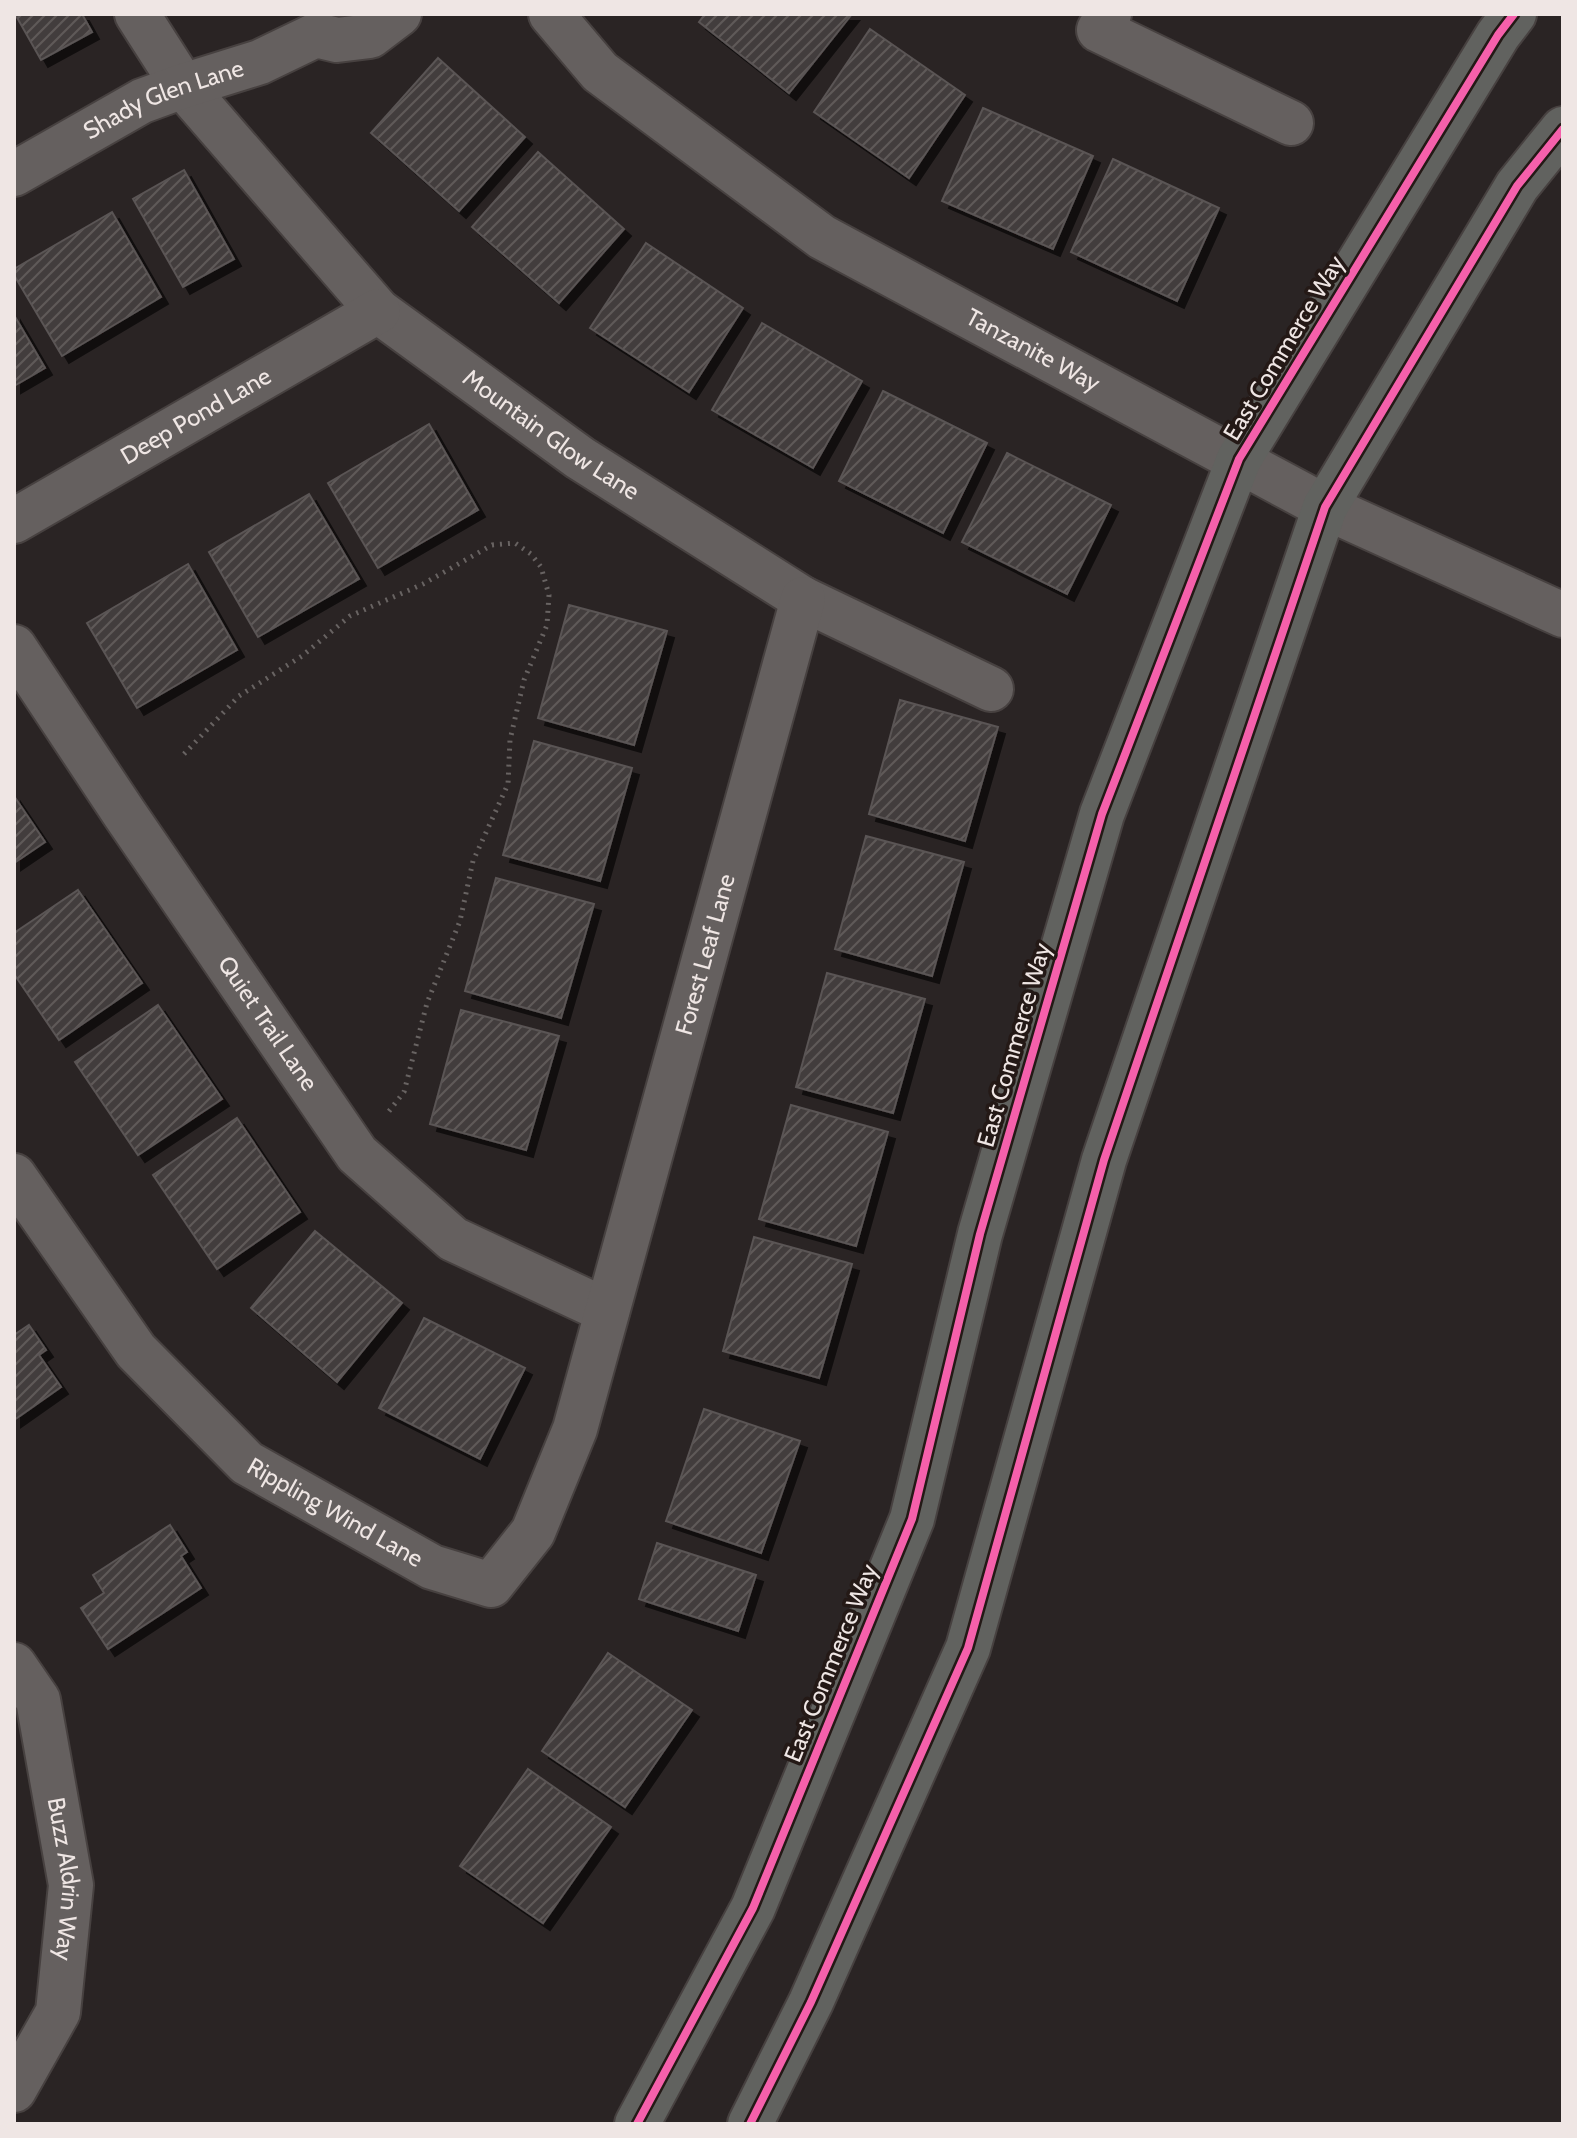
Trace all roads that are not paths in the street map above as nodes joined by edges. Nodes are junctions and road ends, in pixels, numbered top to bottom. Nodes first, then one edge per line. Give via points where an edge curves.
1 (137, 14) edge
2 (399, 14) edge
3 (551, 14) edge
4 (1514, 14) edge
5 (1094, 19) edge
6 (321, 25) edge
7 (183, 86) junction
8 (1291, 123) dead end
9 (1563, 129) edge
10 (14, 174) edge
11 (378, 311) junction
12 (1239, 459) junction
13 (1325, 507) junction
14 (14, 521) edge
15 (803, 599) junction
16 (1563, 615) edge
17 (14, 647) edge
18 (991, 689) dead end
19 (14, 1176) edge
20 (607, 1311) junction
21 (14, 1665) edge
22 (14, 2090) edge
23 (637, 2124) edge
24 (750, 2124) edge

1 - 7 street, Mountain Glow Lane
2 - 6 street, Shady Glen Lane via 370,36 337,40
3 - 12 street, Tanzanite Way via 600,72 822,237
4 - 12 main road, East Commerce Way
5 - 8 street
6 - 7 street, Shady Glen Lane via 260,62
7 - 10 street, Shady Glen Lane via 142,101
7 - 11 street, Mountain Glow Lane
9 - 13 main road via 1517,186
11 - 14 street, Deep Pond Lane
11 - 15 street, Mountain Glow Lane via 580,458
12 - 13 street, Tanzanite Way
12 - 23 main road, East Commerce Way via 1102,814 980,1234 912,1519 753,1908
13 - 16 street, Tanzanite Way
13 - 24 main road via 1104,1160 968,1648 811,2002
15 - 18 street, Mountain Glow Lane
15 - 20 street, Forest Leaf Lane
17 - 20 street, Quiet Trail Lane via 357,1154 453,1239
19 - 20 street, Rippling Wind Lane via 136,1351 247,1463 432,1567 491,1585 533,1532 575,1429
21 - 22 street, Buzz Aldrin Way via 38,1700 71,1885 58,2012

